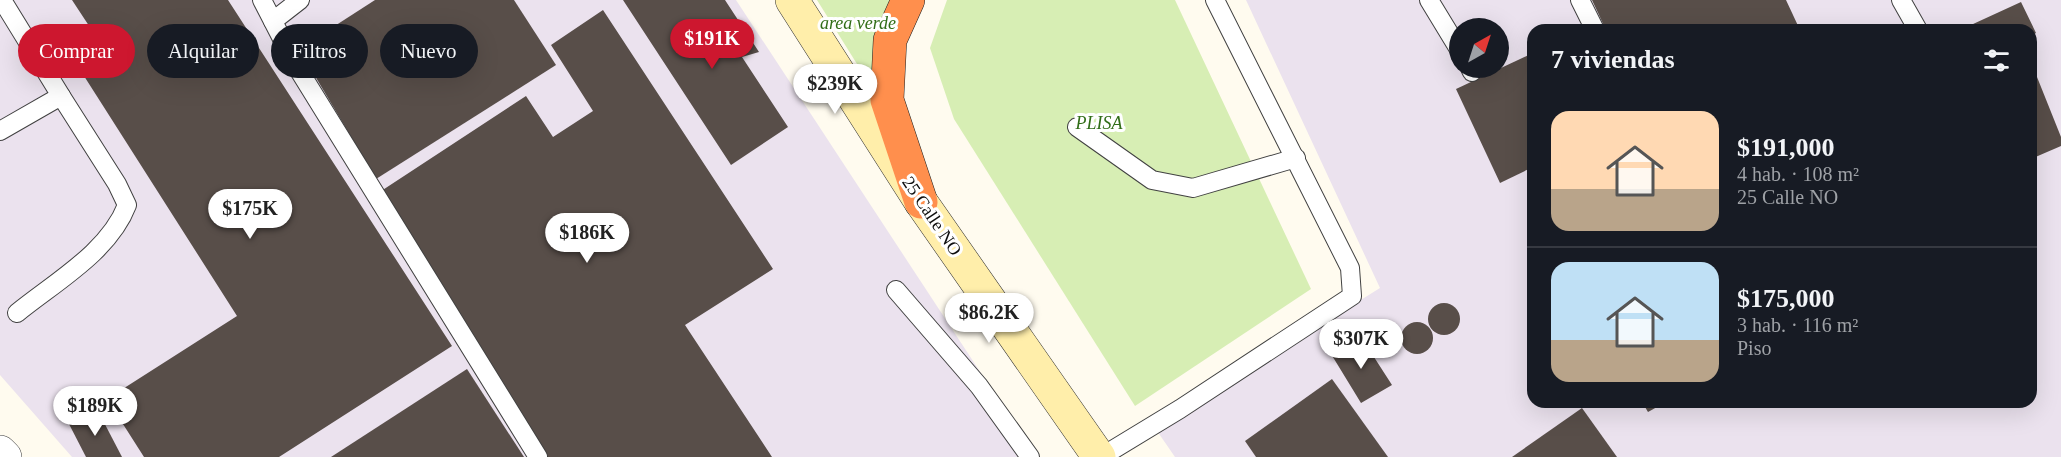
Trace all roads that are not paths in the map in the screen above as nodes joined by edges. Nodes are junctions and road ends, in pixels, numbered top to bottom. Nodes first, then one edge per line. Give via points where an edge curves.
1 (3, 0) edge
2 (262, 0) edge
3 (300, 0) edge
4 (792, 0) edge
5 (908, 0) edge
6 (1215, 0) edge
7 (1428, 0) edge
8 (1580, 0) edge
9 (1901, 0) edge
10 (273, 21) junction
11 (1592, 24) edge
12 (1915, 24) edge
13 (1449, 33) edge
14 (61, 96) junction
15 (2, 126) edge
16 (1077, 127) dead end
17 (1296, 158) junction
18 (921, 202) junction
19 (896, 290) dead end
20 (17, 312) dead end
21 (538, 457) edge
22 (1030, 457) edge
23 (1100, 457) edge

1 - 14 lane
2 - 10 lane
3 - 10 lane
4 - 18 main road, 25 Calle NO
5 - 18 highway via 890,40 887,100
6 - 17 lane
7 - 13 lane
8 - 11 lane
9 - 12 lane
10 - 21 lane via 295,64
14 - 15 lane
14 - 20 lane via 127,205 120,225 93,252
16 - 17 lane via 1152,180 1193,188
17 - 23 lane via 1350,268 1352,296
18 - 23 main road, 25 Calle NO
19 - 22 lane via 979,386

